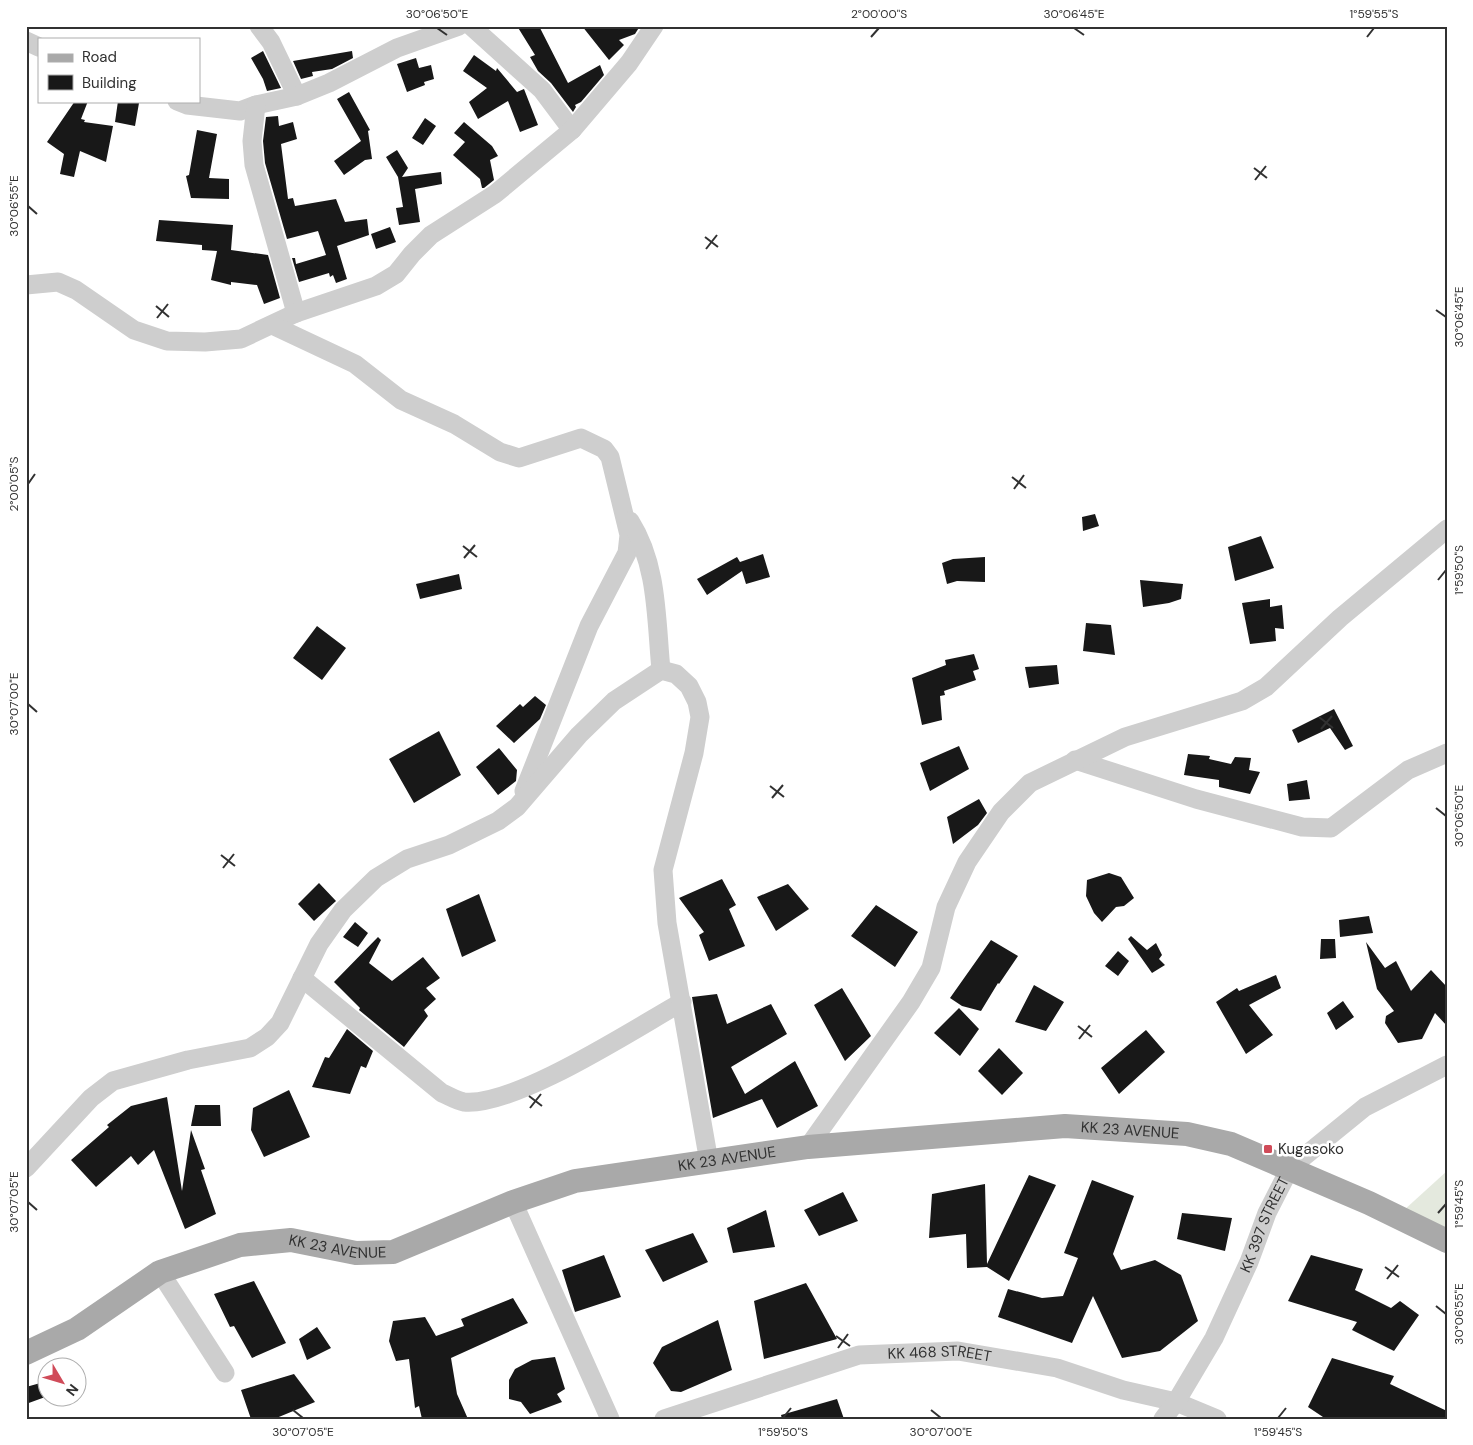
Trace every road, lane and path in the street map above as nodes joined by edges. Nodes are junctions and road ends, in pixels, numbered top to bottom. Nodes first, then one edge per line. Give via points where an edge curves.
1 (259, 26) edge
2 (460, 26) edge
3 (471, 26) edge
4 (654, 26) edge
5 (26, 41) edge
6 (38, 47) edge
7 (297, 96) junction
8 (180, 102) edge
9 (256, 105) junction
10 (572, 130) junction
11 (26, 285) edge
12 (296, 313) junction
13 (272, 325) junction
14 (623, 511) junction
15 (1447, 529) edge
16 (661, 670) junction
17 (1447, 753) edge
18 (1075, 760) junction
19 (518, 808) junction
20 (302, 978) junction
21 (682, 1002) junction
22 (1447, 1065) edge
23 (808, 1148) junction
24 (709, 1162) junction
25 (26, 1168) edge
26 (1290, 1168) junction
27 (513, 1202) junction
28 (1447, 1241) edge
29 (160, 1272) junction
30 (26, 1353) edge
31 (225, 1373) dead end
32 (1176, 1402) junction
33 (610, 1419) edge
34 (664, 1419) edge
35 (1162, 1419) edge
36 (1217, 1419) edge

1 - 7 street via 271,42
2 - 7 street via 397,48
3 - 10 street via 542,90
4 - 10 street via 629,63
5 - 6 street
7 - 9 street
8 - 9 street via 240,111
9 - 12 street via 252,141 254,165
10 - 12 street via 495,194 431,235 396,274 376,286
11 - 13 street via 58,282 76,290 134,330 166,341 241,339
12 - 13 street
13 - 14 street via 355,364 401,400 454,424 500,452 519,458 581,438 604,449 610,457
14 - 16 street via 645,550 652,575
14 - 19 street via 629,535 627,553 589,626
15 - 18 street via 1340,618 1266,687 1242,701 1125,738
16 - 19 street via 607,708 579,735
16 - 21 street via 676,674 689,686 700,717 694,753 663,870 667,923
17 - 18 street via 1408,770 1331,828 1302,827 1196,799
18 - 23 street via 1030,783 1001,812 967,862 946,907 930,968 911,1002
19 - 20 street via 449,845 407,859 376,878 343,910 319,944
20 - 21 street via 442,1094 462,1102 488,1100 527,1087
20 - 25 street via 280,1023 267,1037 250,1048 179,1062 113,1080 91,1098
21 - 24 street
22 - 26 street, KK 397 STREET via 1365,1107
23 - 24 main road, KK 23 AVENUE
23 - 26 main road, KK 23 AVENUE via 1065,1126 1187,1134 1231,1144
24 - 27 main road, KK 23 AVENUE via 575,1181
26 - 28 main road, KK 23 AVENUE
26 - 32 street, KK 397 STREET via 1214,1338
27 - 29 main road, KK 23 AVENUE via 393,1252 356,1253 291,1240 240,1245
27 - 33 street
29 - 30 main road, KK 23 AVENUE via 77,1329
29 - 31 street
32 - 34 street, KK 468 STREET via 1123,1390 1057,1368 958,1351 860,1355
32 - 35 street, KK 397 STREET
32 - 36 street, KK 468 STREET

